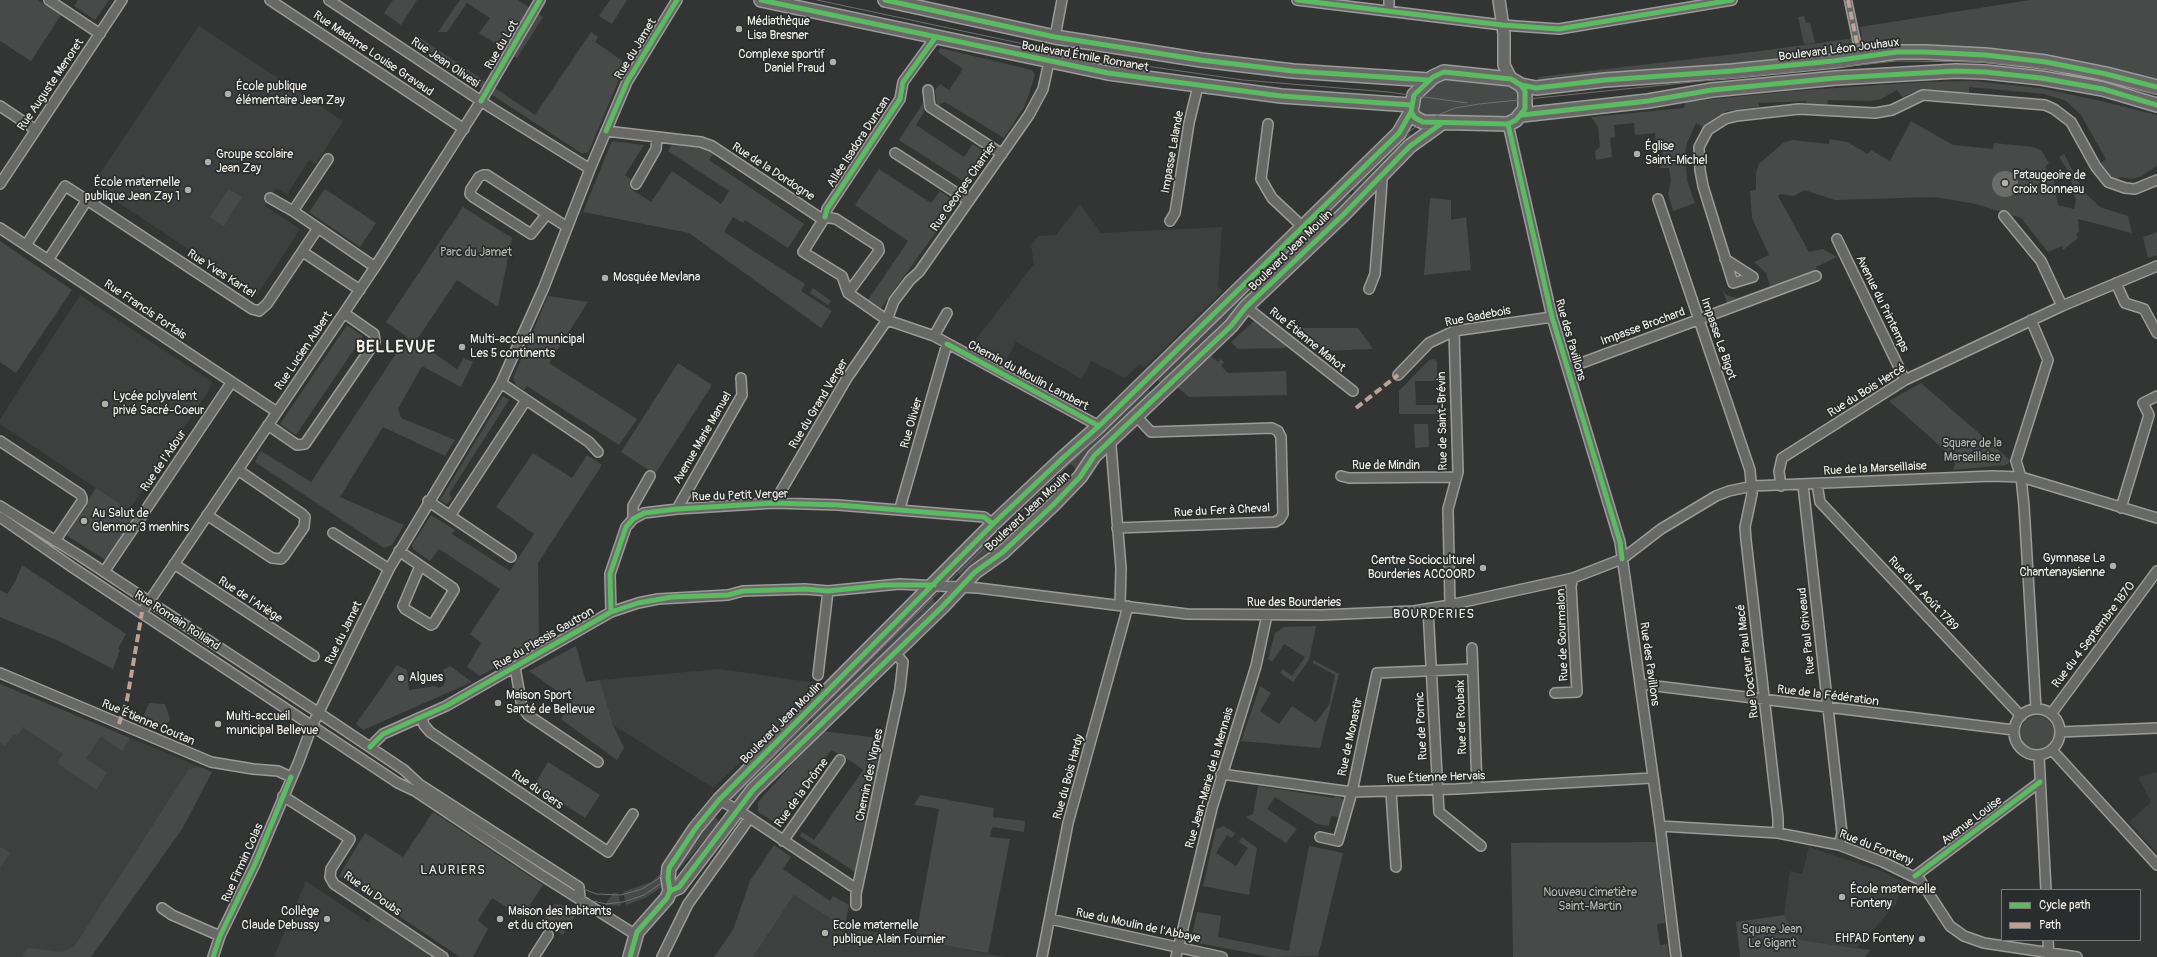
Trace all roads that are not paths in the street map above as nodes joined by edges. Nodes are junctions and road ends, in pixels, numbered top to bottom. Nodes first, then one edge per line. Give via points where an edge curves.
1 (49, 0) edge
2 (122, 0) edge
3 (270, 0) edge
4 (329, 0) edge
5 (540, 0) edge
6 (677, 0) edge
7 (761, 0) edge
8 (885, 0) edge
9 (1062, 0) edge
10 (1297, 0) edge
11 (1389, 0) edge
12 (1499, 0) edge
13 (1732, 0) edge
14 (1848, 0) edge
15 (1389, 11) junction
16 (1502, 26) junction
17 (100, 34) junction
18 (1054, 37) junction
19 (935, 38) junction
20 (1857, 43) dead end
21 (1502, 52) junction
22 (1048, 62) junction
23 (1483, 77) junction
24 (1429, 80) junction
25 (1516, 82) junction
26 (1198, 86) junction
27 (2157, 87) edge
28 (928, 90) dead end
29 (481, 101) junction
30 (2157, 105) edge
31 (0, 106) edge
32 (1411, 109) junction
33 (1522, 115) junction
34 (1442, 123) junction
35 (1268, 124) dead end
36 (1508, 124) junction
37 (464, 129) junction
38 (36, 130) junction
39 (606, 131) junction
40 (657, 138) junction
41 (895, 153) dead end
42 (1002, 154) junction
43 (328, 159) dead end
44 (590, 169) junction
45 (1379, 176) junction
46 (2157, 180) edge
47 (0, 184) edge
48 (636, 184) dead end
49 (270, 198) dead end
50 (1658, 199) dead end
51 (87, 200) junction
52 (969, 201) junction
53 (293, 211) junction
54 (547, 214) junction
55 (2004, 216) dead end
56 (825, 217) junction
57 (1170, 221) dead end
58 (567, 227) junction
59 (1304, 227) junction
60 (0, 228) edge
61 (318, 228) junction
62 (1837, 239) dead end
63 (26, 245) junction
64 (303, 252) junction
65 (1726, 258) dead end
66 (48, 260) junction
67 (2157, 266) edge
68 (375, 267) junction
69 (1816, 276) dead end
70 (2116, 283) junction
71 (1370, 289) dead end
72 (360, 290) junction
73 (848, 293) junction
74 (2062, 306) junction
75 (1246, 307) junction
76 (344, 313) junction
77 (947, 313) dead end
78 (1552, 317) junction
79 (1698, 319) junction
80 (887, 320) junction
81 (2031, 320) junction
82 (1454, 331) junction
83 (2157, 333) edge
84 (934, 336) junction
85 (947, 344) junction
86 (1568, 368) junction
87 (1398, 374) dead end
88 (741, 378) dead end
89 (1905, 380) junction
90 (231, 383) junction
91 (500, 383) junction
92 (1353, 391) dead end
93 (2157, 396) edge
94 (526, 400) junction
95 (277, 412) junction
96 (2153, 413) edge
97 (1136, 416) junction
98 (268, 425) junction
99 (1100, 426) junction
100 (0, 441) edge
101 (1108, 442) junction
102 (598, 452) dead end
103 (238, 470) junction
104 (650, 476) dead end
105 (1341, 476) dead end
106 (2021, 477) junction
107 (1456, 478) junction
108 (1817, 484) junction
109 (1803, 485) junction
110 (1753, 486) junction
111 (1781, 486) junction
112 (428, 501) junction
113 (774, 503) junction
114 (0, 506) edge
115 (900, 508) junction
116 (2121, 508) junction
117 (677, 509) junction
118 (207, 515) junction
119 (450, 516) junction
120 (0, 517) edge
121 (2157, 518) edge
122 (633, 519) junction
123 (993, 524) junction
124 (1117, 528) junction
125 (32, 533) junction
126 (333, 534) dead end
127 (55, 541) junction
128 (399, 551) junction
129 (511, 557) dead end
130 (1622, 559) junction
131 (174, 564) junction
132 (420, 566) junction
133 (388, 569) junction
134 (2157, 571) edge
135 (104, 572) junction
136 (1573, 578) junction
137 (934, 585) junction
138 (961, 587) junction
139 (828, 591) junction
140 (149, 602) junction
141 (1450, 605) junction
142 (1124, 606) junction
143 (1428, 609) junction
144 (142, 612) junction
145 (612, 612) junction
146 (1267, 615) junction
147 (1472, 648) dead end
148 (895, 653) junction
149 (314, 656) dead end
150 (515, 667) junction
151 (1472, 669) junction
152 (1431, 670) junction
153 (0, 673) edge
154 (818, 675) dead end
155 (1640, 684) junction
156 (1555, 693) dead end
157 (1765, 700) junction
158 (1828, 707) junction
159 (2036, 709) junction
160 (319, 713) junction
161 (2051, 714) junction
162 (2020, 716) junction
163 (422, 717) junction
164 (312, 726) junction
165 (2157, 728) edge
166 (2014, 730) junction
167 (2060, 732) junction
168 (370, 747) junction
169 (2052, 750) junction
170 (2039, 756) junction
171 (840, 760) dead end
172 (598, 762) dead end
173 (1221, 774) junction
174 (292, 777) junction
175 (1652, 778) junction
176 (2040, 782) junction
177 (417, 787) junction
178 (1477, 788) junction
179 (1437, 790) junction
180 (1352, 792) junction
181 (1391, 792) junction
182 (283, 796) junction
183 (719, 800) junction
184 (738, 810) junction
185 (633, 814) dead end
186 (749, 819) junction
187 (1660, 826) junction
188 (1778, 833) junction
189 (1320, 837) dead end
190 (783, 840) junction
191 (1481, 846) dead end
192 (1839, 846) junction
193 (2157, 865) edge
194 (1396, 867) dead end
195 (1915, 876) junction
196 (852, 886) dead end
197 (2046, 889) edge
198 (670, 891) junction
199 (580, 898) junction
200 (856, 905) dead end
201 (162, 908) dead end
202 (1050, 919) junction
203 (636, 934) junction
204 (548, 935) dead end
205 (220, 936) junction
206 (2048, 941) edge
207 (1177, 952) edge
208 (2049, 955) edge
209 (213, 957) edge
210 (444, 957) edge
211 (534, 957) edge
212 (630, 957) edge
213 (662, 957) edge
214 (1042, 957) edge
215 (1222, 957) edge
216 (1676, 957) edge
217 (2077, 957) edge

1 - 17 street
2 - 17 street, Rue Auguste Menoret
3 - 37 street, Rue Madame Louise Gravaud
4 - 29 street, Rue Jean Olivesi
5 - 29 street, Rue du Lot
6 - 39 street, Rue du Jamet via 627,82
7 - 19 main road, Boulevard Émile Romanet
8 - 18 main road, Boulevard Émile Romanet
9 - 18 street
10 - 15 street
11 - 15 street
12 - 16 street
13 - 16 street via 1559,29
14 - 20 street
15 - 16 street
16 - 21 street
17 - 38 street, Rue Auguste Menoret
18 - 24 main road, Boulevard Émile Romanet via 1201,60 1293,71
19 - 22 main road, Boulevard Émile Romanet
19 - 56 street, Allée Isadora Duncan via 903,82 900,99 826,209
21 - 23 street via 1498,64
21 - 25 street via 1504,65
22 - 26 main road, Boulevard Émile Romanet
22 - 42 street, Rue Georges Charrier via 1043,89 1029,115
23 - 24 main road, Boulevard Léon Jouhaux via 1444,72
23 - 25 main road, Boulevard Léon Jouhaux
24 - 32 main road, Boulevard Jean Moulin via 1414,95
25 - 27 main road, Boulevard Léon Jouhaux via 1536,88 1833,62 1897,52 1925,52 2046,62
25 - 33 main road via 1525,91 1527,104
26 - 32 main road, Boulevard Émile Romanet
26 - 57 street, Impasse Lalande via 1189,123 1175,213
28 - 42 street via 930,107
29 - 37 street, Rue Lucien Aubert
29 - 44 street, Rue Jean Olivesi
30 - 33 main road via 2103,89 2041,78 1956,71 1836,78 1712,90 1648,101
31 - 38 street
32 - 34 main road via 1415,118 1423,122
32 - 59 main road, Boulevard Jean Moulin via 1399,133
33 - 36 main road
34 - 36 main road
34 - 45 main road, Boulevard Jean Moulin via 1410,146
35 - 59 street via 1261,179 1272,198
36 - 78 street, Rue des Pavillons
37 - 68 street, Rue Lucien Aubert
38 - 47 street, Rue Auguste Menoret
39 - 40 street, Rue de la Dordogne
39 - 44 street, Rue du Jamet
40 - 48 street via 656,149
40 - 56 street, Rue de la Dordogne via 701,142 712,146 819,217
41 - 52 street
42 - 52 street, Rue Georges Charrier
43 - 53 street
44 - 58 street, Rue du Jamet
45 - 71 street via 1382,180 1381,196 1374,274
45 - 75 main road, Boulevard Jean Moulin via 1344,214
46 - 65 street via 2135,189 2108,182 2096,167 2071,122 2044,105 1923,95 1892,110 1874,113 1799,109 1737,116 1725,119 1708,130 1699,147 1703,186
49 - 53 street
50 - 79 street, Impasse Le Bigot
51 - 63 street via 65,186
51 - 64 street, Rue Yves Kartel via 252,309 259,311 267,304
51 - 66 street
52 - 80 street, Rue Georges Charrier via 919,272 894,301
53 - 61 street
54 - 54 street via 487,176 479,177 471,190 470,194 473,197 531,234
54 - 58 street
55 - 74 street via 2041,261
56 - 73 street via 803,252 842,276
56 - 73 street, Rue de la Dordogne via 836,219 878,246 879,251
58 - 91 street, Rue du Jamet via 544,287
59 - 99 main road, Boulevard Jean Moulin
60 - 63 street, Rue Francis Portais
61 - 64 street, Rue Yves Kartel
61 - 68 street
62 - 89 street, Avenue du Printemps
63 - 66 street, Rue Francis Portais
64 - 72 street
66 - 90 street, Rue Francis Portais
67 - 70 street, Rue du Bois Hercé
68 - 72 street, Rue Lucien Aubert
69 - 79 street, Impasse Brochard
70 - 74 street, Rue du Bois Hercé
70 - 83 street via 2125,303 2144,309
72 - 76 street, Rue Lucien Aubert
73 - 80 street
74 - 81 street, Rue du Bois Hercé
75 - 92 street, Rue Étienne Mahot
75 - 97 main road, Boulevard Jean Moulin via 1231,326
76 - 95 street, Rue Lucien Aubert
76 - 98 street via 374,334 375,342 306,444 297,445
77 - 84 street
78 - 82 street, Rue Gadebois
78 - 86 street, Rue des Pavillons
79 - 86 street, Impasse Brochard
79 - 110 street, Impasse Le Bigot via 1749,467
80 - 84 street, Chemin du Moulin Lambert
80 - 113 street, Rue du Grand Verger via 847,378
81 - 89 street, Rue du Bois Hercé
81 - 106 street via 2048,360 2016,461
82 - 87 street, Rue Gadebois via 1429,343
82 - 107 street, Rue de Saint-Brévin via 1458,472
84 - 85 street, Chemin du Moulin Lambert
85 - 99 street, Chemin du Moulin Lambert
85 - 115 street, Rue Olivier
86 - 130 street, Rue des Pavillons via 1620,542
88 - 117 street, Avenue Marie Manuel via 742,395
89 - 111 street, Rue du Bois Hercé via 1782,458
90 - 95 street, Rue Francis Portais
90 - 135 street, Rue de l'Adour
91 - 94 street
91 - 112 street, Rue du Jamet
93 - 96 street via 2143,403
94 - 102 street via 589,442
94 - 119 street
95 - 98 street, Rue Lucien Aubert
96 - 116 street
97 - 101 main road, Boulevard Jean Moulin
97 - 124 street, Rue du Fer à Cheval via 1151,432 1272,428 1278,430 1281,437 1283,514 1275,522
98 - 103 street, Rue Lucien Aubert
99 - 123 main road, Boulevard Jean Moulin
100 - 127 street via 80,494 82,501
101 - 124 street, Rue du Bois Hardy via 1111,446
101 - 138 main road, Boulevard Jean Moulin via 1053,505
103 - 118 street, Rue Lucien Aubert
103 - 118 street via 305,518 304,526 284,556 281,559 272,558
104 - 122 street via 633,506
105 - 107 street, Rue de Mindin
106 - 108 street, Rue de la Marseillaise
106 - 116 street, Rue de la Marseillaise
106 - 159 street
107 - 141 street, Rue de Saint-Brévin via 1448,509
108 - 109 street, Rue de la Marseillaise
108 - 162 street, Rue du 4 Août 1789 via 1820,502
109 - 111 street, Rue de la Marseillaise
109 - 158 street, Rue Paul Griveaud
110 - 111 street
110 - 130 street via 1728,491 1704,503 1661,529
110 - 157 street, Rue Docteur Paul Macé via 1745,527
112 - 119 street
112 - 128 street, Rue du Jamet
113 - 115 street, Rue du Petit Verger
113 - 117 street, Rue du Petit Verger
114 - 125 street
115 - 123 street, Rue du Petit Verger via 984,517
116 - 121 street, Rue de la Marseillaise
117 - 122 street, Rue du Petit Verger via 644,513
118 - 131 street, Rue Lucien Aubert
119 - 129 street
120 - 125 street
122 - 145 street via 626,527 610,574
123 - 137 main road, Boulevard Jean Moulin
124 - 142 street, Rue du Bois Hardy
125 - 127 street, Rue Romain Rolland
125 - 144 street, Rue Romain Rolland via 72,567
126 - 133 street
127 - 135 street, Rue Romain Rolland
128 - 132 street
128 - 133 street, Rue du Jamet
130 - 136 street, Rue des Bourderies
130 - 155 street, Rue des Pavillons
131 - 140 street, Rue Lucien Aubert
131 - 149 street, Rue de l'Ariège
132 - 132 street via 454,590 430,625 403,606
133 - 160 street, Rue du Jamet
134 - 161 street, Rue du 4 Septembre 1870
135 - 140 street, Rue Romain Rolland
136 - 141 street, Rue des Bourderies
136 - 156 street, Rue de Gourmalon via 1577,692
137 - 138 street, Rue des Bourderies
137 - 139 street, Rue du Plessis Gautron via 884,585
137 - 183 main road, Boulevard Jean Moulin
138 - 142 street, Rue des Bourderies
138 - 148 main road, Boulevard Jean Moulin
139 - 145 street, Rue du Plessis Gautron via 743,591 728,595 672,597 638,603
139 - 154 street
140 - 144 street, Rue Lucien Aubert
140 - 160 street, Rue Romain Rolland
141 - 143 street, Rue des Bourderies
142 - 146 street, Rue des Bourderies via 1187,614
142 - 202 street, Rue du Bois Hardy via 1068,823
143 - 146 street, Rue des Bourderies via 1380,613
143 - 152 street, Rue de Pornic
144 - 164 street, Rue Romain Rolland
145 - 150 street, Rue du Plessis Gautron
146 - 173 street, Rue Jean-Marie de la Mennais via 1256,666
147 - 151 street, Rue de Roubaix
148 - 184 main road, Boulevard Jean Moulin via 753,790
148 - 200 street, Chemin des Vignes via 903,662 900,689 856,894
150 - 163 street, Rue du Plessis Gautron
150 - 172 street via 522,707 528,715
151 - 152 street, Rue de Roubaix
151 - 178 street, Rue de Roubaix
152 - 179 street, Rue de Pornic
152 - 180 street, Rue de Monastir via 1377,673
153 - 174 street, Rue Étienne Coutan via 211,762 278,771
155 - 157 street, Rue de la Fédération
155 - 175 street, Rue des Pavillons
157 - 158 street, Rue de la Fédération
157 - 188 street, Rue Docteur Paul Macé
158 - 166 street, Rue de la Fédération
158 - 192 street, Rue Paul Griveaud via 1842,833
159 - 161 street
159 - 162 street
160 - 164 street, Rue du Jamet
160 - 168 street, Rue Romain Rolland
161 - 167 street via 2058,722
162 - 166 street
163 - 168 street, Rue du Plessis Gautron via 383,734
163 - 185 street, Rue du Gers via 430,732 608,852
164 - 174 street, Rue Firmin Colas
164 - 177 street, Rue Romain Rolland via 398,783
165 - 167 street
166 - 170 street via 2015,741 2020,748 2027,754
167 - 169 street via 2058,743
168 - 177 street, Rue Romain Rolland via 404,770
169 - 170 street
169 - 193 street
170 - 176 street
171 - 190 street, Rue de la Drôme
173 - 180 street, Rue Étienne Hervais
173 - 207 street, Rue Jean-Marie de la Mennais
174 - 182 street, Rue Firmin Colas
175 - 178 street, Rue Étienne Hervais
175 - 187 street, Rue des Pavillons
176 - 195 street, Avenue Louise
176 - 197 street
177 - 199 street via 541,875
177 - 199 street via 579,887
178 - 179 street, Rue Étienne Hervais
179 - 181 street, Rue Étienne Hervais
179 - 191 street, Rue de Pornic via 1438,812
180 - 181 street, Rue Étienne Hervais
180 - 189 street, Rue de Monastir via 1338,840
181 - 194 street
182 - 205 street, Rue Firmin Colas via 255,864
182 - 210 street, Rue du Doubs via 350,839 331,869 330,877 334,884
183 - 184 street, Rue de la Drôme
183 - 198 main road, Boulevard Jean Moulin via 695,829 670,868
184 - 186 street, Rue de la Drôme
184 - 198 main road, Boulevard Jean Moulin via 679,887
186 - 190 street, Rue de la Drôme
186 - 213 street via 688,904
187 - 188 street, Rue du Fonteny
187 - 216 street, Rue des Pavillons
188 - 192 street, Rue du Fonteny
190 - 196 street, Rue de la Drôme
192 - 195 street, Rue du Fonteny
195 - 208 street, Rue du Fonteny via 1922,882 1950,926 1964,936 1984,943
198 - 203 main road, Boulevard Jean Moulin via 658,911
199 - 203 street
201 - 205 street
202 - 207 street, Rue du Moulin de l'Abbaye
202 - 214 street, Rue du Bois Hardy
203 - 212 main road
204 - 211 street
205 - 209 street, Rue Firmin Colas
206 - 208 street
207 - 215 street, Rue du Moulin de l'Abbaye
208 - 217 street, Rue du Fonteny

